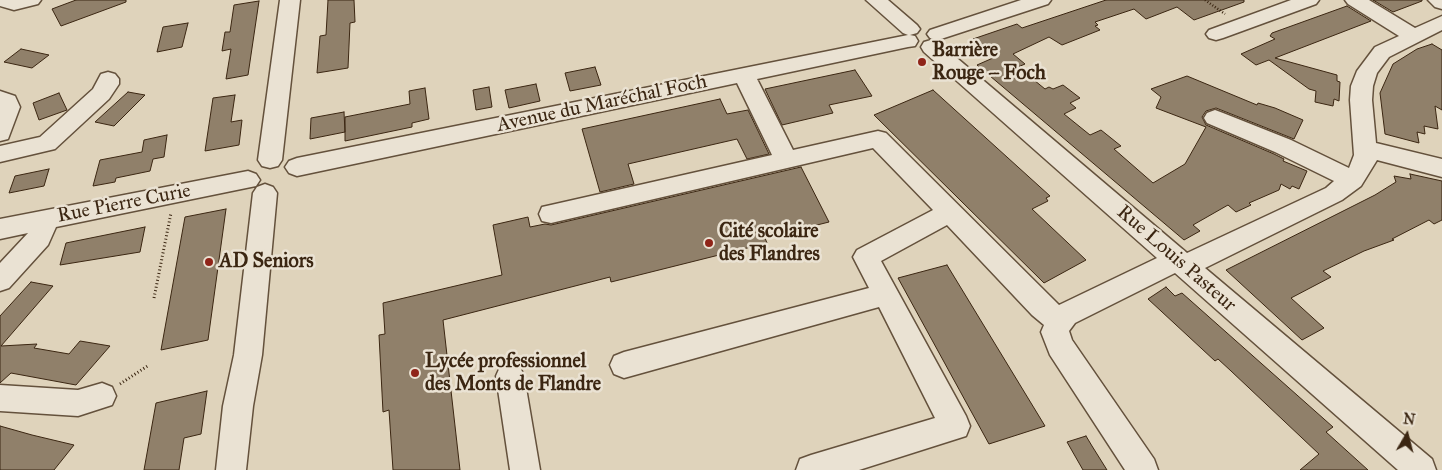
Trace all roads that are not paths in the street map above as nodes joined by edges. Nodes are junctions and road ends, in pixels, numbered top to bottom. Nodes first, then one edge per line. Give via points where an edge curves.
1 (2, 0) edge
2 (31, 0) edge
3 (290, 0) edge
4 (876, 0) edge
5 (1041, 0) edge
6 (1309, 0) edge
7 (1355, 0) edge
8 (1438, 0) edge
9 (1442, 3) edge
10 (1442, 22) edge
11 (1216, 34) dead end
12 (909, 35) junction
13 (1412, 35) junction
14 (878, 47) junction
15 (939, 48) junction
16 (744, 75) junction
17 (108, 79) dead end
18 (0, 98) edge
19 (1215, 118) dead end
20 (0, 133) edge
21 (1367, 149) junction
22 (0, 154) edge
23 (786, 159) junction
24 (270, 160) junction
25 (297, 166) junction
26 (1442, 168) edge
27 (1353, 180) junction
28 (256, 186) junction
29 (950, 212) junction
30 (551, 214) dead end
31 (47, 219) junction
32 (0, 229) edge
33 (1180, 263) junction
34 (0, 280) edge
35 (886, 294) junction
36 (1059, 321) junction
37 (624, 365) dead end
38 (510, 376) dead end
39 (102, 396) road end
40 (0, 398) edge
41 (231, 470) edge
42 (525, 470) edge
43 (811, 470) edge
44 (1142, 470) edge
45 (1421, 470) edge

1 - 2 street via 14,4
3 - 24 street
4 - 12 street
5 - 15 street
6 - 11 street
7 - 13 street
8 - 9 street
10 - 13 street
12 - 14 street, Avenue du Maréchal Foch
12 - 15 street via 923,27
13 - 21 street via 1382,52 1364,78 1361,100
14 - 15 street
14 - 16 street, Avenue du Maréchal Foch
15 - 33 street, Rue Louis Pasteur
16 - 23 street
16 - 25 street, Avenue du Maréchal Foch
17 - 22 street via 101,94 51,140 37,147
18 - 20 street via 8,101 9,107
19 - 27 street
21 - 26 street
21 - 27 street via 1364,164
23 - 29 street via 878,139
23 - 30 street
24 - 25 street via 289,160
24 - 28 street via 255,168
25 - 28 street via 290,184 274,192
27 - 33 street via 1330,196
28 - 31 street, Rue Pierre Curie via 175,194
28 - 41 street via 249,346
29 - 35 street via 866,257
29 - 36 street via 1041,307
31 - 32 street, Rue Pierre Curie
31 - 34 street via 39,238
33 - 36 street via 1065,315
33 - 45 street, Rue Louis Pasteur
35 - 37 street
35 - 43 street via 955,426
36 - 44 street via 1055,332 1060,346
38 - 42 street
39 - 40 street via 86,402 68,403

